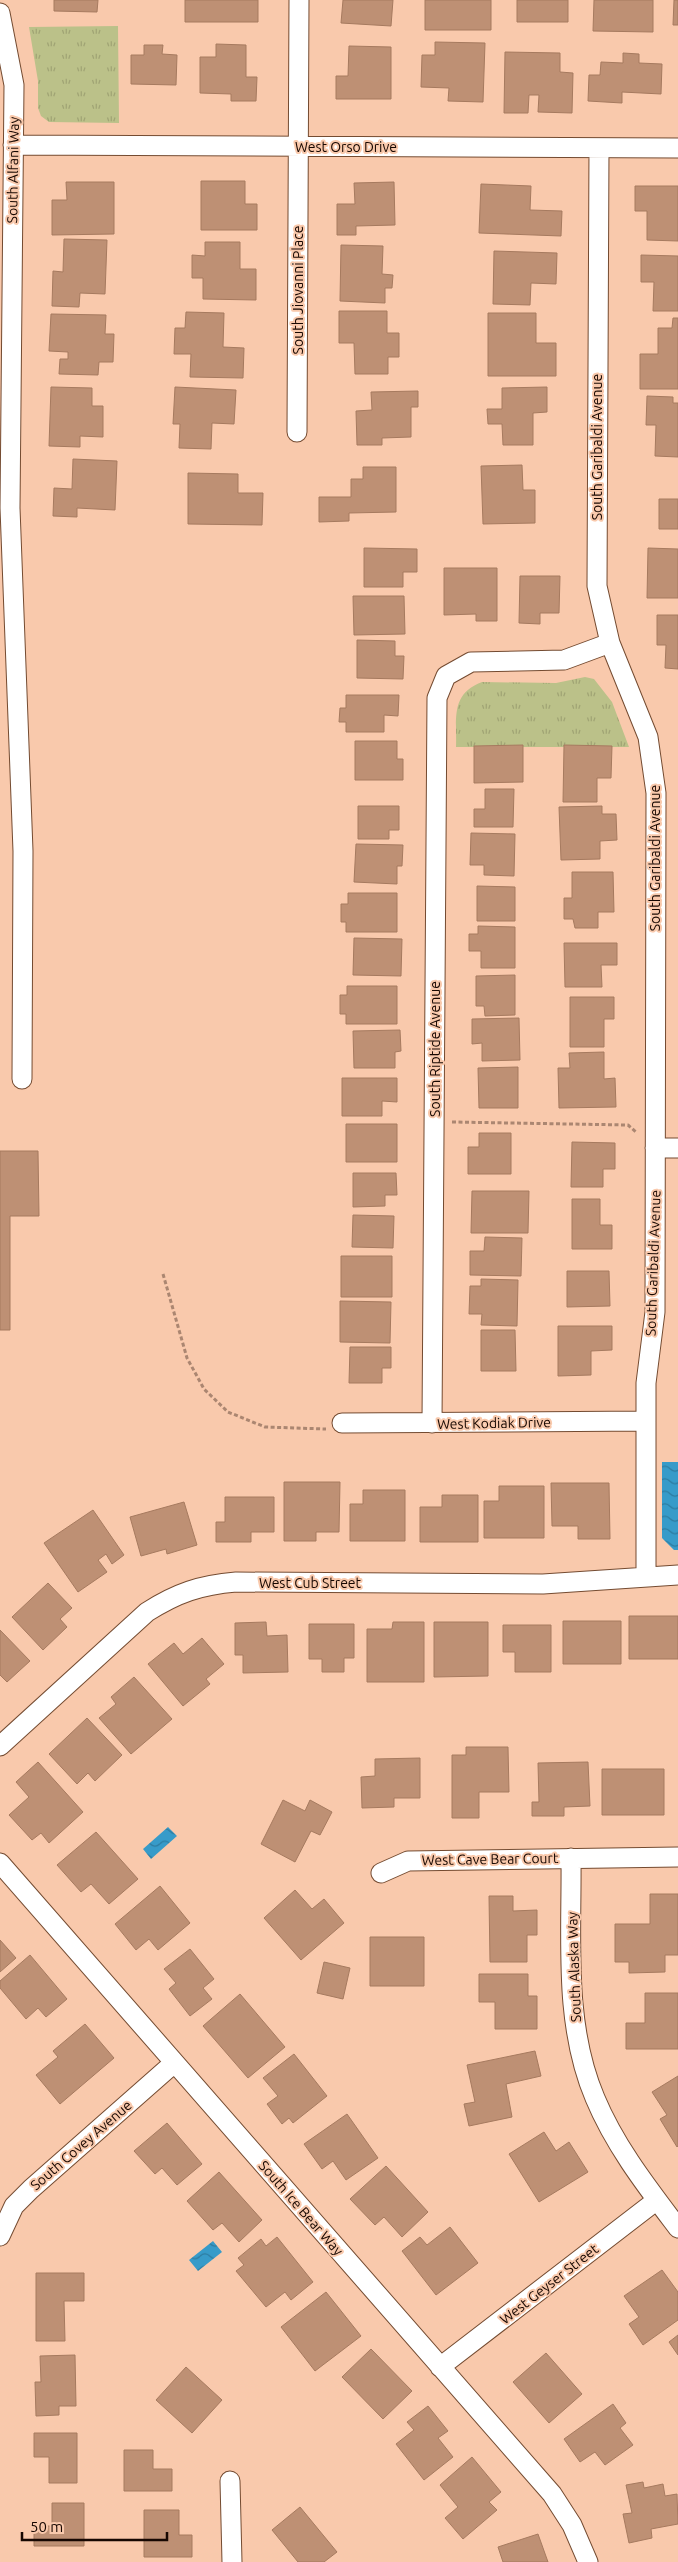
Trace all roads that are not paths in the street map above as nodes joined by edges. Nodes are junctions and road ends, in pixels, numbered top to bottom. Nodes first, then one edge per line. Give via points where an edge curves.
1 (299, 0) edge
2 (0, 13) edge
3 (13, 145) junction
4 (298, 147) junction
5 (599, 148) junction
6 (678, 148) edge
7 (297, 432) dead end
8 (5, 508) edge
9 (610, 643) junction
10 (22, 1079) dead end
11 (655, 1148) junction
12 (678, 1148) edge
13 (646, 1421) junction
14 (432, 1424) junction
15 (334, 1426) road end
16 (678, 1575) edge
17 (646, 1577) junction
18 (0, 1746) edge
19 (678, 1857) edge
20 (571, 1858) junction
21 (0, 1863) edge
22 (381, 1873) dead end
23 (174, 2063) junction
24 (657, 2200) junction
25 (678, 2228) edge
26 (0, 2236) edge
27 (440, 2367) junction
28 (230, 2481) dead end
29 (232, 2562) edge
30 (588, 2562) edge

1 - 4 street, South Jiovanni Place
2 - 3 street, South Alfani Way via 14,85
3 - 4 street, West Orso Drive
3 - 8 street, South Alfani Way
4 - 5 street, West Orso Drive
4 - 7 street, South Jiovanni Place
5 - 6 street, West Orso Drive
5 - 9 street, South Garibaldi Avenue via 597,586
8 - 10 street, South Alfani Way via 23,851
9 - 11 street, South Garibaldi Avenue via 648,737 656,793
9 - 14 street, South Riptide Avenue via 564,660 471,662 446,676 437,698
11 - 12 street
11 - 13 street, South Garibaldi Avenue via 655,1312 646,1383
13 - 14 street, West Kodiak Drive
13 - 17 street, South Garibaldi Avenue
14 - 15 street, West Kodiak Drive
16 - 17 street, West Cub Street
17 - 18 street, West Cub Street via 542,1584 206,1584 171,1597 147,1612
19 - 20 street, West Cave Bear Court
20 - 22 street, West Cave Bear Court via 408,1861
20 - 24 street, South Alaska Way via 573,1997 578,2042 594,2098 616,2140
21 - 23 street, South Ice Bear Way
23 - 26 street, South Covey Avenue via 31,2189 14,2206
23 - 27 street, South Ice Bear Way
24 - 25 street, South Alaska Way
24 - 27 street, West Geyser Street
27 - 30 street, South Ice Bear Way via 552,2494 572,2525
28 - 29 street

